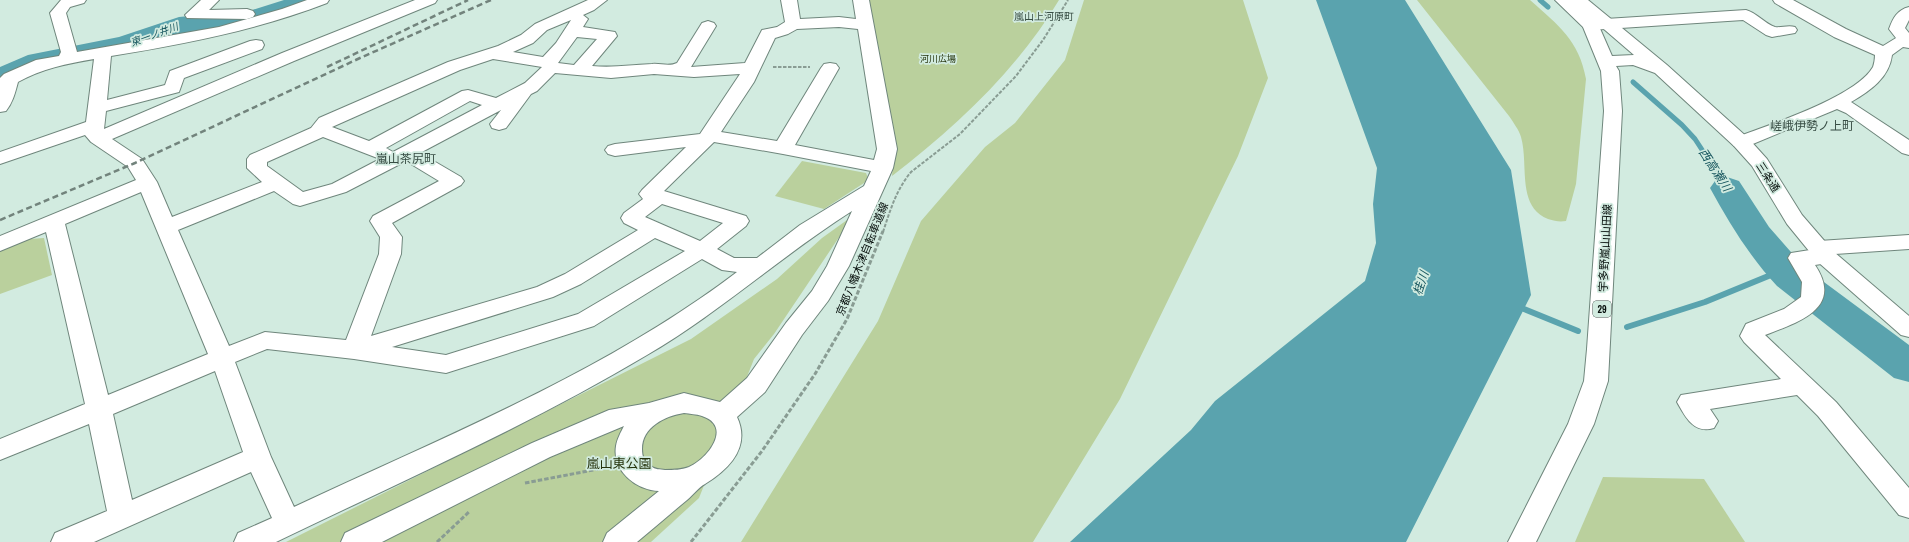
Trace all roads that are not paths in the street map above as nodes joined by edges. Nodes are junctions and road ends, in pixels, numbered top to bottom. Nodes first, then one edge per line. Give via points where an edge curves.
1 (78, 0) edge
2 (211, 0) edge
3 (321, 0) edge
4 (429, 0) edge
5 (789, 0) edge
6 (861, 0) edge
7 (1563, 0) edge
8 (1578, 0) edge
9 (1787, 1) edge
10 (594, 3) edge
11 (1909, 12) edge
12 (262, 18) junction
13 (793, 24) junction
14 (1608, 24) junction
15 (865, 25) junction
16 (1590, 25) junction
17 (708, 26) dead end
18 (1789, 30) dead end
19 (572, 31) junction
20 (1908, 42) edge
21 (256, 45) dead end
22 (1884, 53) junction
23 (103, 54) junction
24 (494, 54) junction
25 (66, 57) junction
26 (1606, 61) junction
27 (209, 64) junction
28 (549, 65) junction
29 (752, 68) junction
30 (830, 68) dead end
31 (579, 70) junction
32 (677, 70) junction
33 (1661, 70) junction
34 (234, 80) junction
35 (5, 82) edge
36 (531, 87) junction
37 (1837, 102) junction
38 (497, 104) junction
39 (0, 107) edge
40 (97, 124) junction
41 (499, 124) dead end
42 (320, 129) junction
43 (708, 138) junction
44 (1741, 142) junction
45 (371, 148) junction
46 (783, 148) junction
47 (1909, 149) edge
48 (615, 150) dead end
49 (400, 155) junction
50 (0, 158) edge
51 (883, 168) junction
52 (147, 182) junction
53 (276, 183) junction
54 (872, 190) junction
55 (659, 196) junction
56 (54, 222) junction
57 (167, 227) junction
58 (654, 230) junction
59 (1909, 242) edge
60 (0, 244) edge
61 (702, 250) junction
62 (1823, 252) junction
63 (761, 265) junction
64 (1909, 329) edge
65 (354, 350) junction
66 (222, 358) junction
67 (1803, 385) junction
68 (99, 409) junction
69 (655, 412) junction
70 (722, 415) junction
71 (1706, 420) dead end
72 (0, 450) edge
73 (258, 457) junction
74 (694, 478) junction
75 (1909, 507) edge
76 (122, 517) junction
77 (288, 523) junction
78 (65, 542) edge
79 (248, 542) edge
80 (355, 542) edge
81 (617, 542) edge
82 (1522, 542) edge

1 - 25 street via 64,4 58,13
2 - 12 street via 193,15
3 - 12 street
4 - 34 street
5 - 13 street
6 - 15 street
7 - 16 street, 宇多野嵐山山田線 / 29
8 - 14 street
9 - 22 street via 1840,33
10 - 19 street
10 - 24 street via 542,27 527,39
11 - 20 street via 1900,18 1897,29
12 - 23 street via 232,28
13 - 15 street via 839,22
13 - 29 street via 782,31 768,34
14 - 16 street
14 - 18 street via 1746,15 1772,32
14 - 33 street
15 - 51 street via 887,149
16 - 26 street, 宇多野嵐山山田線 / 29
16 - 33 street via 1603,30
17 - 32 street via 683,66
19 - 28 street
19 - 31 street via 609,36
20 - 22 street via 1899,42
21 - 27 street
22 - 37 street via 1881,68 1868,83
23 - 25 street
23 - 40 street
24 - 28 street
24 - 42 street via 454,66 326,122
25 - 35 street via 33,67
26 - 33 street, 三条通 via 1635,60
26 - 82 street, 宇多野嵐山山田線 / 29 via 1610,71 1613,111 1596,381 1582,424
27 - 34 street
27 - 40 street via 176,75 173,88
28 - 31 street
28 - 36 street
29 - 32 street via 694,72
29 - 43 street
30 - 46 street
31 - 32 street via 611,73 654,69
33 - 44 street, 三条通
34 - 40 street
35 - 39 street via 4,98
36 - 38 street
36 - 41 street
37 - 44 street
37 - 47 street via 1852,109
38 - 45 street via 468,95
38 - 49 street
40 - 50 street
40 - 52 street via 135,163
42 - 45 street
42 - 53 street via 257,159 257,168
43 - 46 street
43 - 48 street
43 - 55 street via 649,194
44 - 62 street, 三条通 via 1760,164 1794,219
45 - 49 street
46 - 51 street
49 - 53 street via 339,188 300,200
49 - 65 street via 454,181 380,221 391,237 390,254
51 - 54 street
52 - 56 street
52 - 57 street
53 - 57 street
54 - 63 street via 807,230
54 - 70 street via 838,266 820,296 794,329 756,386
55 - 58 street via 631,218
55 - 61 street via 739,221
56 - 60 street
56 - 68 street
57 - 66 street
58 - 61 street
58 - 65 street via 573,279 545,292
59 - 62 street
61 - 63 street via 730,265
61 - 65 street via 586,320 446,364
62 - 64 street, 三条通 via 1860,288
62 - 67 street via 1799,258 1814,283 1814,295 1804,309 1754,330 1752,336
63 - 77 street via 683,322 587,378
65 - 66 street via 265,340
66 - 68 street
66 - 73 street
67 - 71 street via 1690,402
67 - 75 street via 1832,415
68 - 72 street
68 - 76 street
69 - 70 street via 669,406 692,403 712,408
69 - 74 street via 634,430 629,441 631,463 638,472 649,479 678,482
69 - 80 street via 618,417 541,450
70 - 74 street via 728,425 728,448 714,465
73 - 76 street
73 - 77 street
74 - 81 street
76 - 78 street
77 - 79 street

